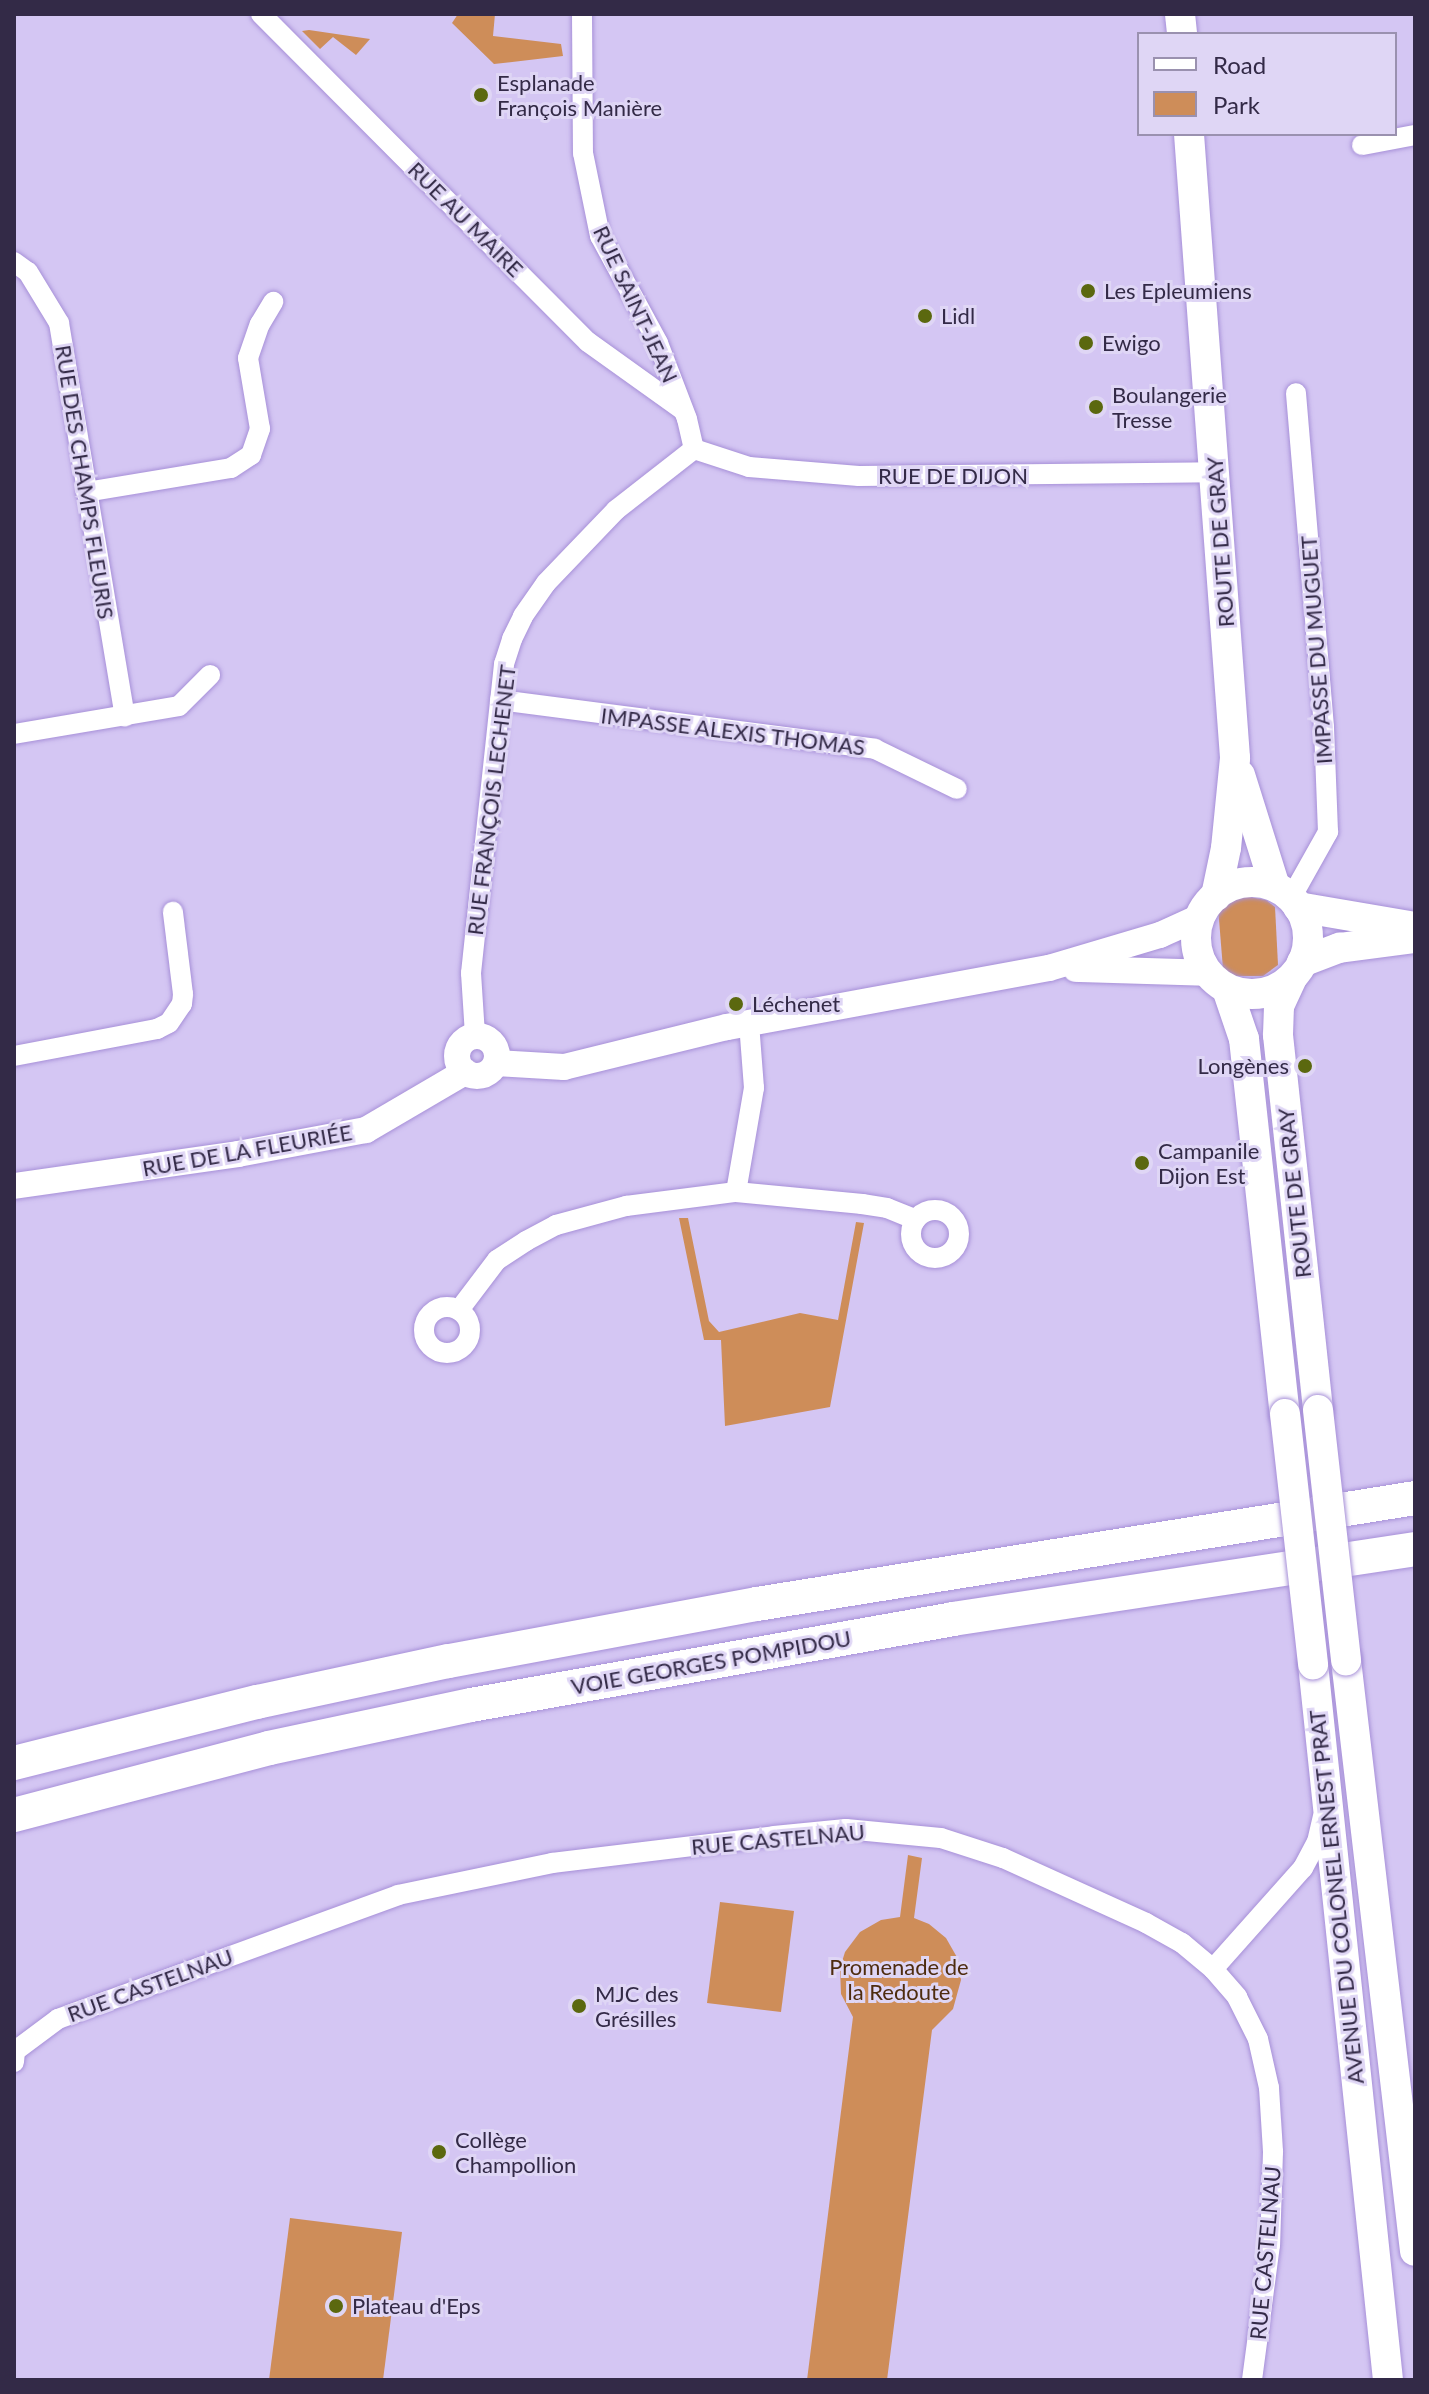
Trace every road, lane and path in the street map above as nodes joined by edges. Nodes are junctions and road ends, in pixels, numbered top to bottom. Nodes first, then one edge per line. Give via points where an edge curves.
1 (261, 14) edge
2 (582, 14) edge
3 (1415, 135) edge
4 (1189, 136) edge
5 (1362, 145) dead end
6 (14, 262) edge
7 (273, 302) dead end
8 (1296, 393) dead end
9 (683, 410) junction
10 (694, 449) junction
11 (1215, 472) junction
12 (86, 492) junction
13 (210, 675) dead end
14 (500, 700) junction
15 (125, 717) junction
16 (14, 734) edge
17 (1235, 758) junction
18 (957, 789) dead end
19 (1288, 897) junction
20 (1208, 906) junction
21 (173, 912) dead end
22 (1415, 927) edge
23 (1415, 938) edge
24 (1049, 968) junction
25 (1297, 970) junction
26 (1218, 981) junction
27 (749, 1023) junction
28 (475, 1035) junction
29 (14, 1056) edge
30 (496, 1063) junction
31 (465, 1072) junction
32 (14, 1186) edge
33 (736, 1192) junction
34 (916, 1220) dead end
35 (459, 1310) dead end
36 (1318, 1410) joint
37 (1285, 1414) joint
38 (1415, 1498) edge
39 (1415, 1549) edge
40 (14, 1763) edge
41 (1326, 1801) junction
42 (14, 1815) edge
43 (1213, 1969) junction
44 (14, 2055) edge
45 (1415, 2251) edge
46 (1252, 2380) edge
47 (1388, 2380) edge

1 - 9 street, RUE AU MAIRE via 588,342
2 - 9 street, RUE SAINT-JEAN via 583,153 600,236 658,343
3 - 5 street
4 - 11 main road, ROUTE DE GRAY
6 - 12 street, RUE DES CHAMPS FLEURIS via 28,272 59,323
7 - 12 street via 248,358 260,429 251,455 231,468
8 - 19 street, IMPASSE DU MUGUET via 1328,832
9 - 10 street, RUE SAINT-JEAN
10 - 11 street, RUE DE DIJON via 749,467 845,475
10 - 14 street, RUE FRANÇOIS LECHENET via 616,510 534,597 512,639
11 - 17 main road, ROUTE DE GRAY
12 - 15 street, RUE DES CHAMPS FLEURIS
13 - 15 street via 179,706
14 - 18 street, IMPASSE ALEXIS THOMAS via 875,749
14 - 28 street, RUE FRANÇOIS LECHENET via 471,973
15 - 16 street
17 - 19 main road, ROUTE DE GRAY via 1259,846
17 - 20 main road, ROUTE DE GRAY via 1227,839
19 - 20 main road via 1246,882
19 - 22 main road
19 - 25 main road via 1307,934
20 - 24 street via 1160,935
20 - 26 main road via 1196,946
21 - 29 street via 183,994 169,1023
23 - 25 main road via 1339,948
24 - 26 street
24 - 27 street
25 - 26 main road via 1271,991 1246,994
25 - 36 main road, ROUTE DE GRAY via 1279,1006 1278,1035
26 - 37 main road, ROUTE DE GRAY via 1244,1039
27 - 30 street via 564,1067
27 - 33 street via 754,1088
28 - 30 street via 493,1043
28 - 31 street via 458,1047 457,1061
30 - 31 street via 483,1076
31 - 32 street, RUE DE LA FLEURIÉE via 366,1130
33 - 34 street via 862,1204
33 - 35 street via 626,1206 556,1225 497,1260
36 - 45 main road, AVENUE DU COLONEL ERNEST PRAT, bridge
37 - 41 main road, AVENUE DU COLONEL ERNEST PRAT, bridge
38 - 40 highway via 773,1601 464,1658 257,1702
39 - 42 highway, VOIE GEORGES POMPIDOU via 953,1619 471,1705 269,1748
41 - 43 street via 1317,1842 1303,1868
41 - 47 main road, AVENUE DU COLONEL ERNEST PRAT
43 - 44 street, RUE CASTELNAU via 1146,1923 983,1850 920,1834 846,1829 552,1863 398,1895 58,2019
43 - 46 street, RUE CASTELNAU via 1237,1997 1258,2039 1269,2088 1274,2198

